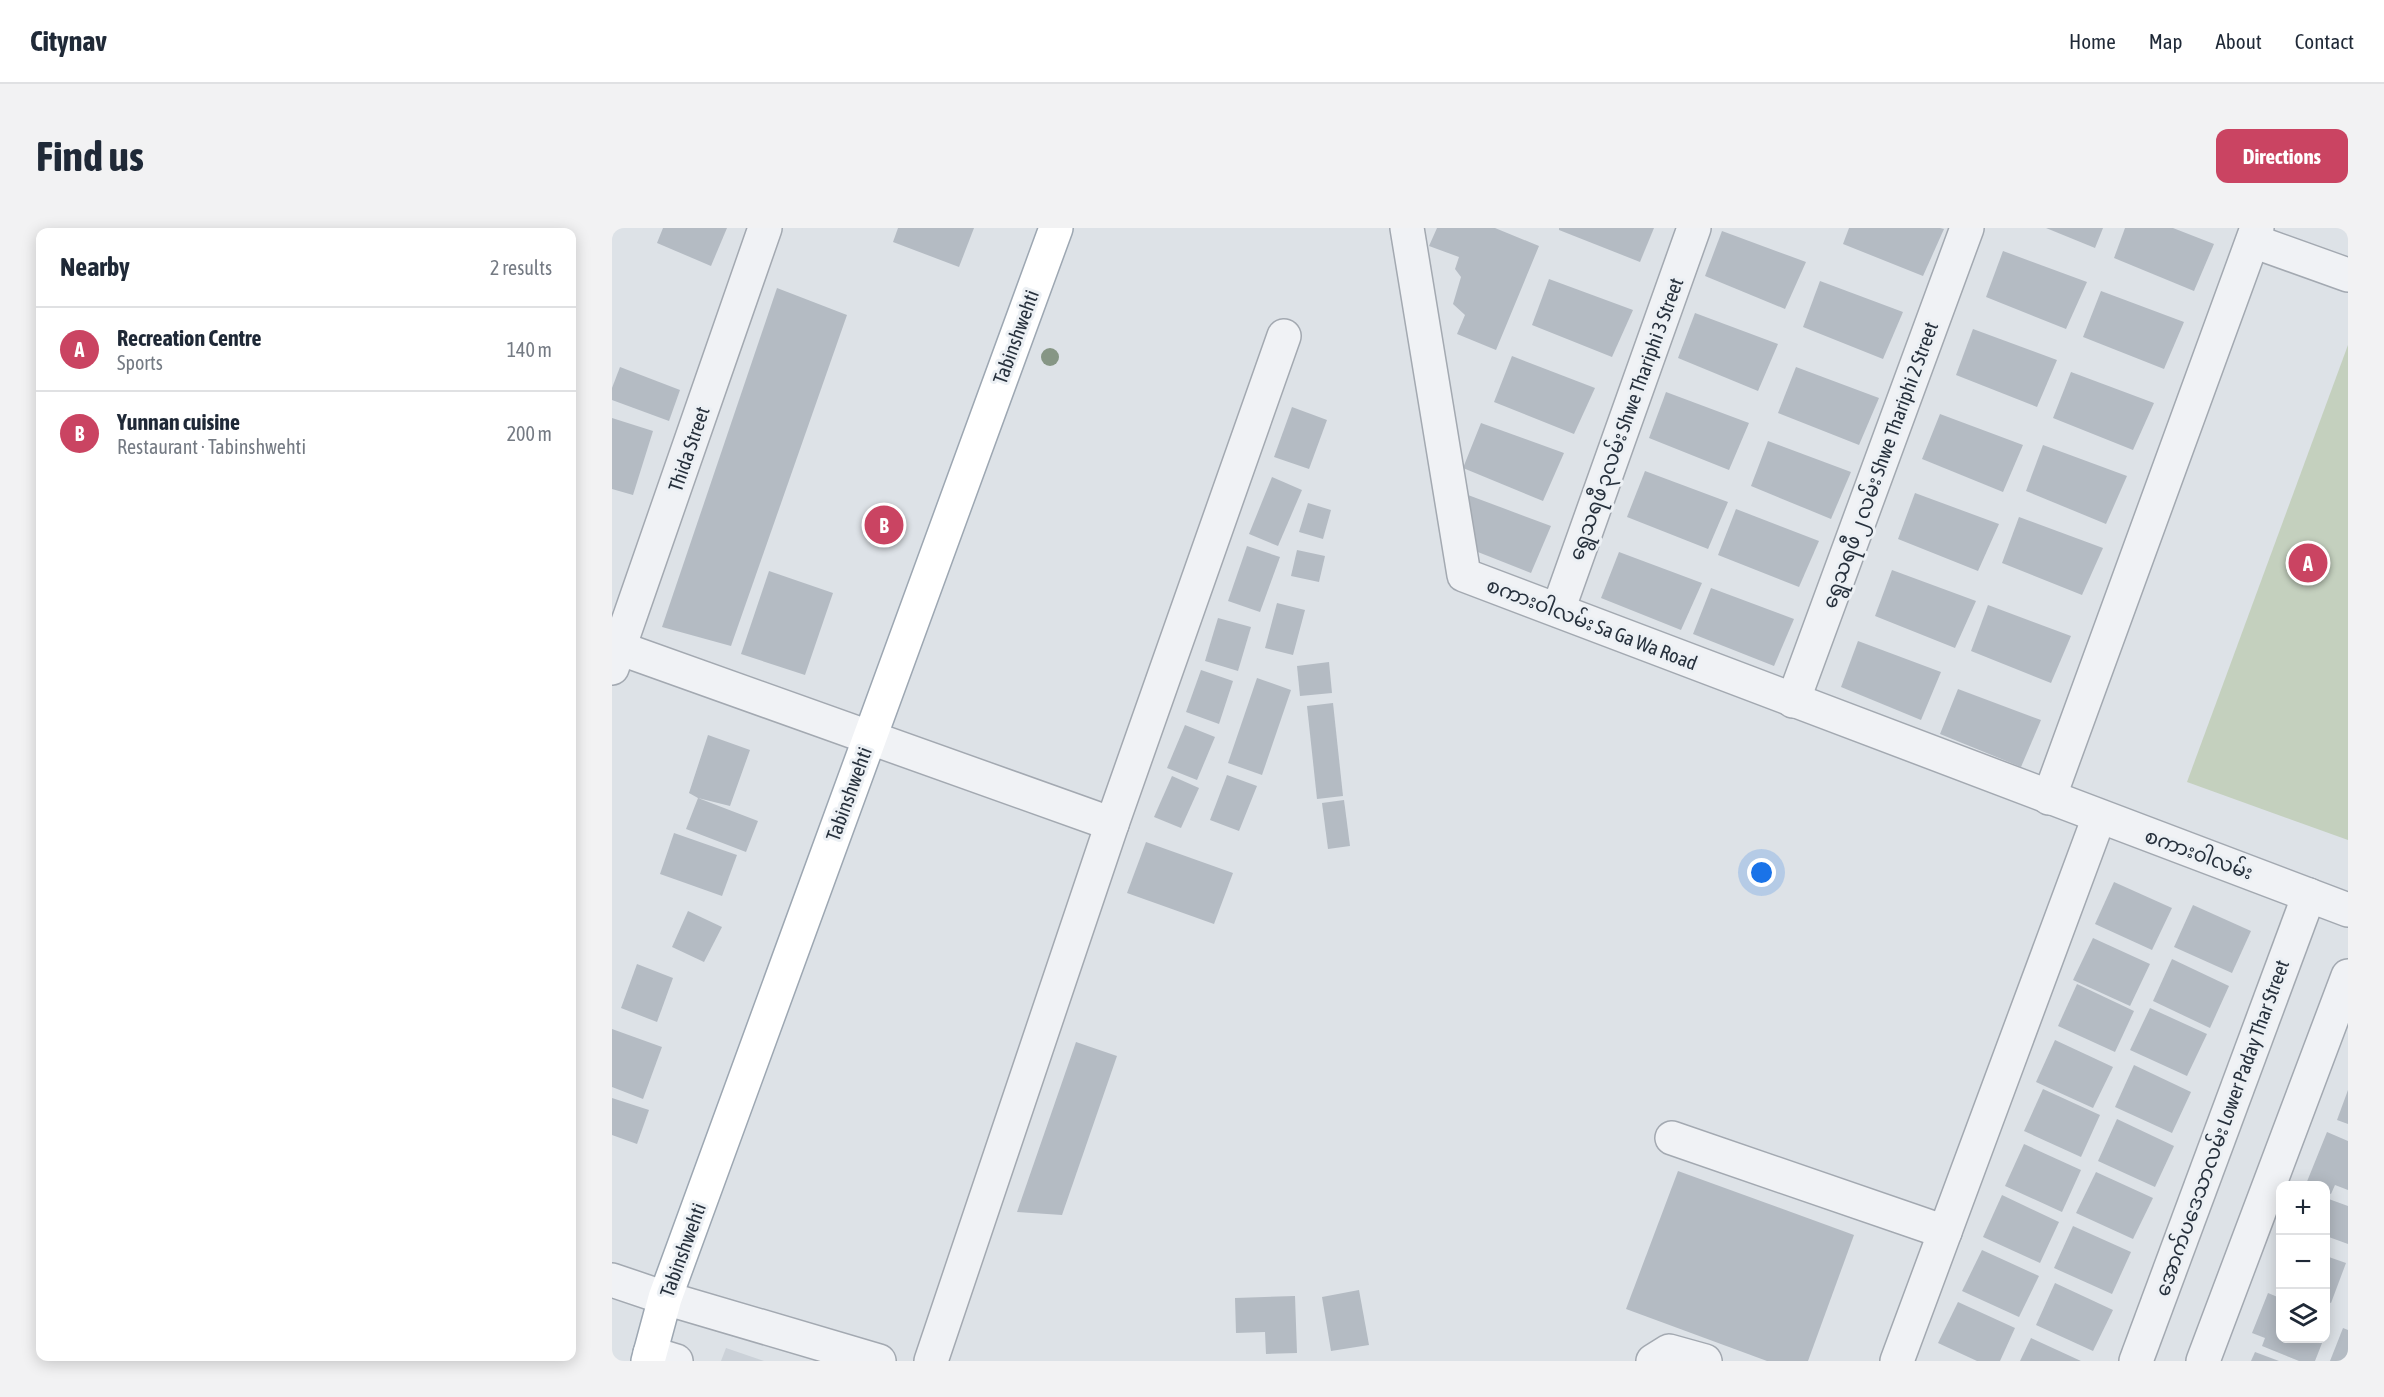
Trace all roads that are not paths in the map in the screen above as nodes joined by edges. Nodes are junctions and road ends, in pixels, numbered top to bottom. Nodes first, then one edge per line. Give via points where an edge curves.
1 (765, 228) edge
2 (1056, 228) edge
3 (1407, 228) edge
4 (1694, 228) edge
5 (1967, 228) edge
6 (2255, 235) edge
7 (2348, 275) edge
8 (1284, 336) dead end
9 (1558, 610) junction
10 (616, 658) edge
11 (1793, 701) junction
12 (870, 736) junction
13 (2049, 798) junction
14 (2100, 817) junction
15 (1112, 824) junction
16 (2309, 895) junction
17 (2348, 910) edge
18 (2348, 976) edge
19 (1672, 1138) dead end
20 (1945, 1232) junction
21 (612, 1280) edge
22 (665, 1298) junction
23 (658, 1358) edge
24 (879, 1361) edge
25 (931, 1361) edge
26 (1653, 1361) edge
27 (1705, 1361) edge
28 (1897, 1361) edge
29 (2136, 1361) edge
30 (2203, 1361) edge

1 - 10 street, Thida Street
2 - 12 main road, Tabinshwehti
3 - 9 street, စကားဝါလမ်း Sa Ga Wa Road via 1464,575
4 - 9 street, ရွေသရဖီ ၃လမ်း Shwe Thariphi 3 Street
5 - 11 street, ရွေသရဖီ ၂ လမ်း Shwe Thariphi 2 Street
6 - 7 street
6 - 13 street
8 - 15 street
9 - 11 street, စကားဝါလမ်း Sa Ga Wa Road
10 - 12 street
11 - 13 street, စကားဝါလမ်း Sa Ga Wa Road
12 - 15 street
12 - 22 main road, Tabinshwehti
13 - 14 street, စကား၀ါလမ်း
14 - 16 street, စကား၀ါလမ်း
14 - 20 street
15 - 25 street
16 - 17 street, စကား၀ါလမ်း
16 - 29 street, အောက်ပဒေသာလမ်း Lower Paday Thar Street
18 - 30 street
19 - 20 street
20 - 28 street
21 - 22 street
22 - 23 main road, Tabinshwehti
22 - 24 street
26 - 27 street via 1669,1351

